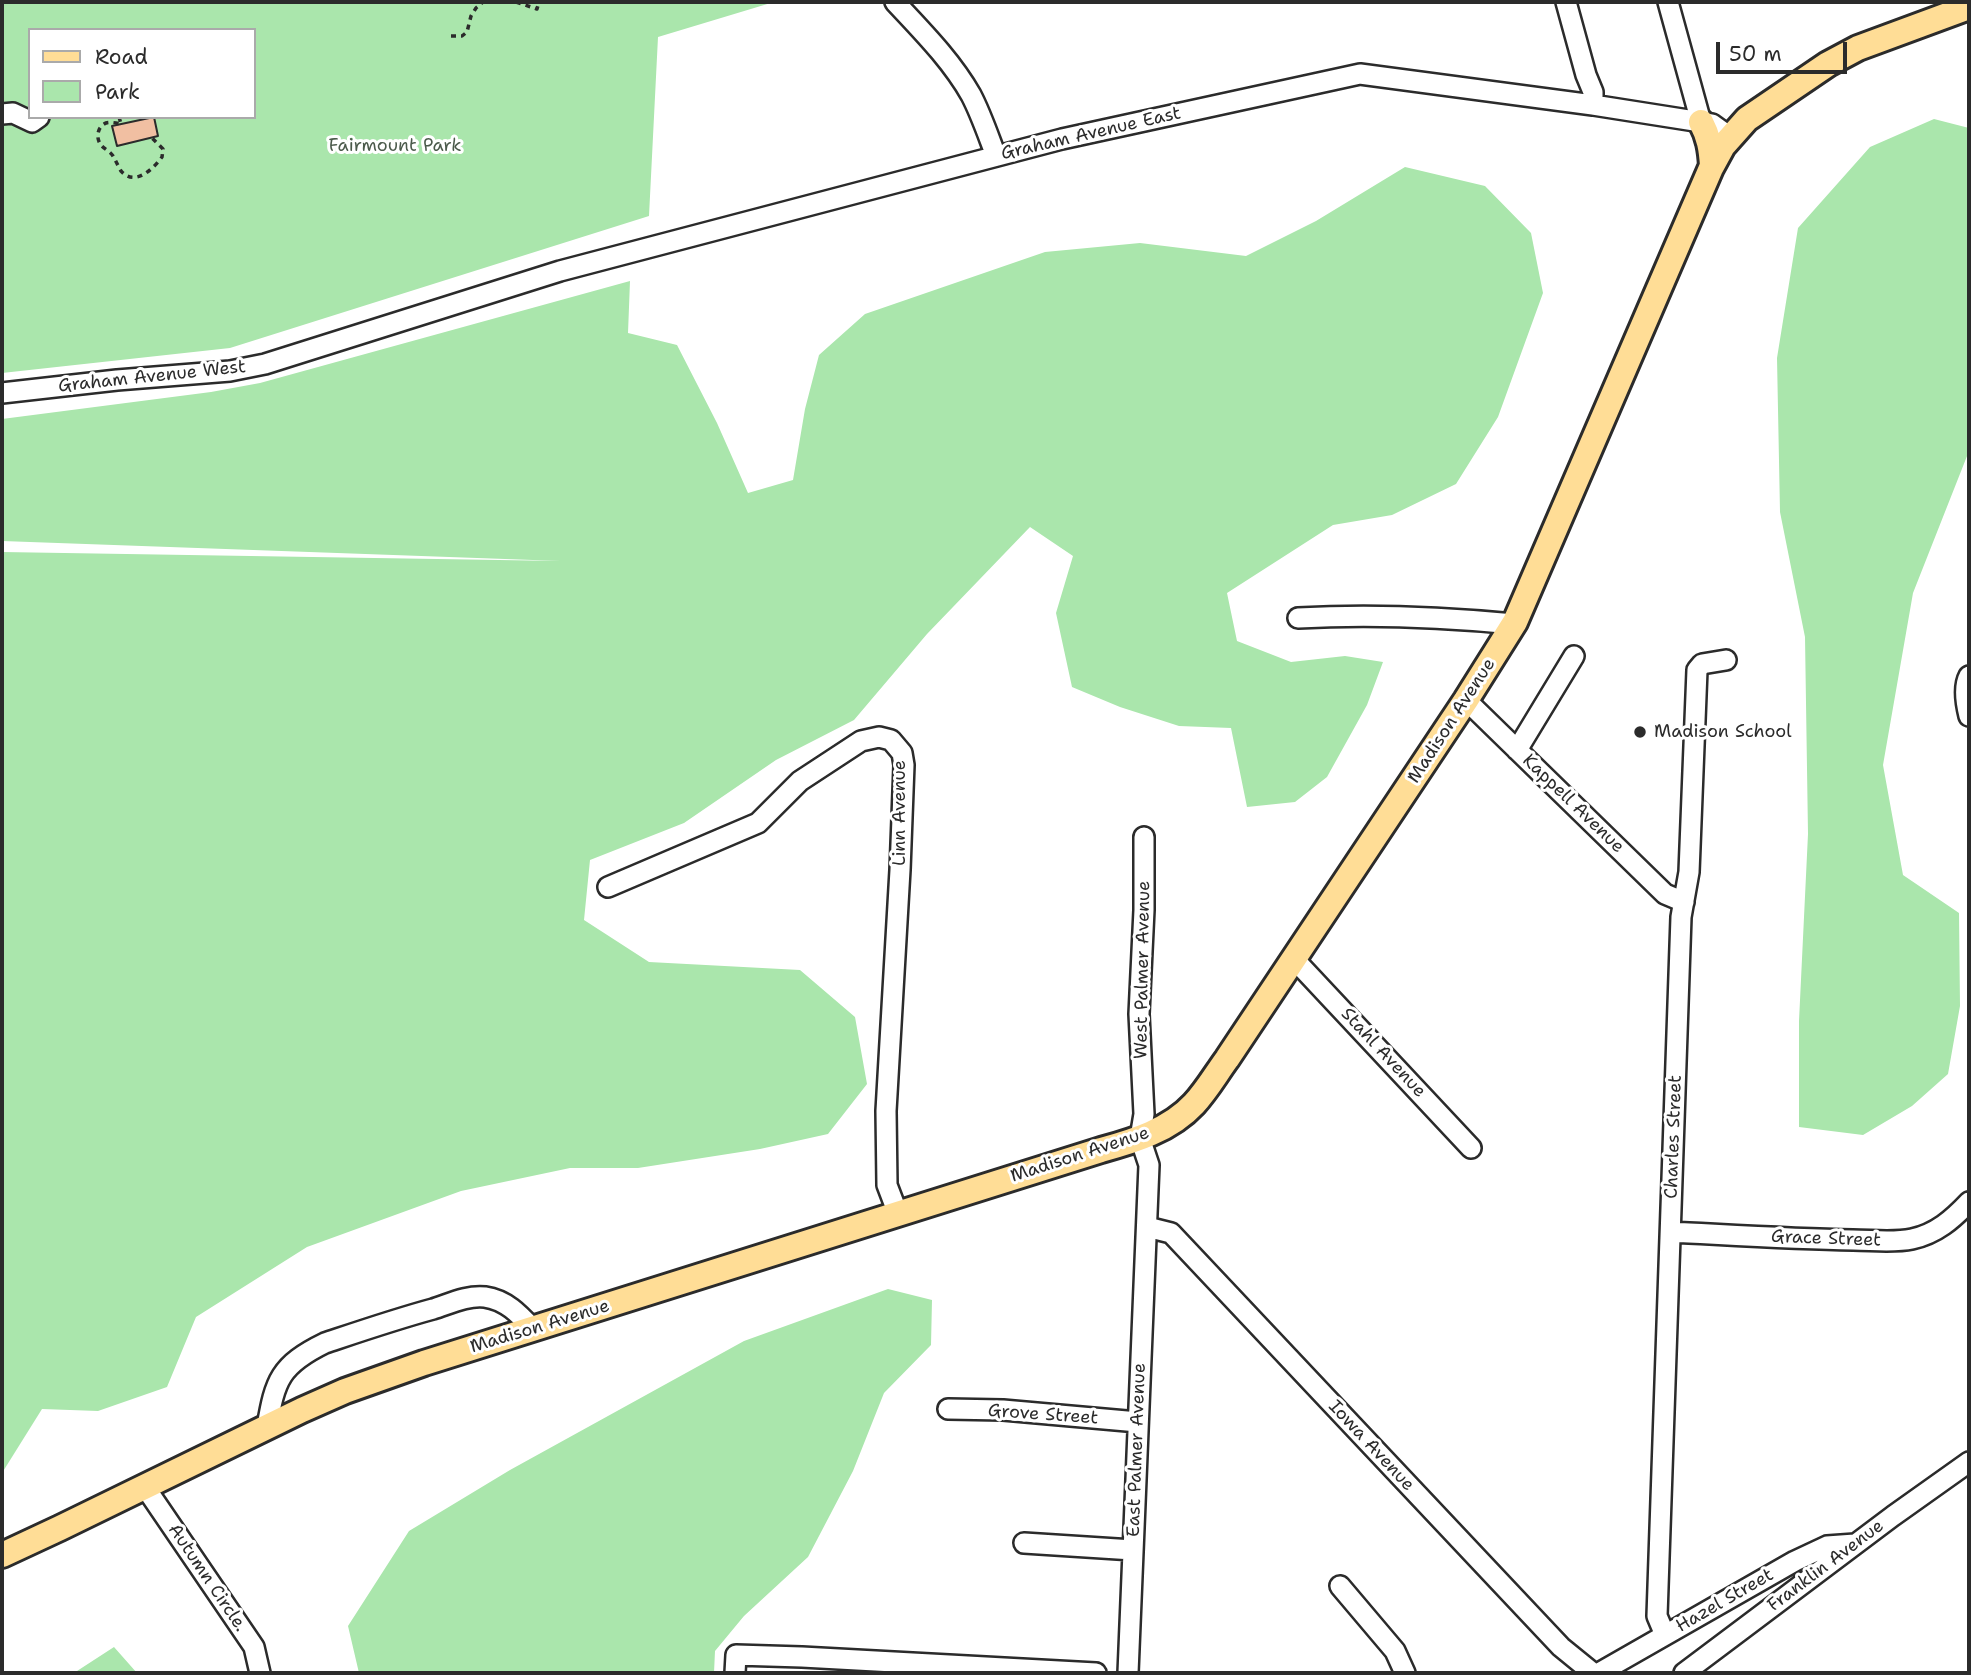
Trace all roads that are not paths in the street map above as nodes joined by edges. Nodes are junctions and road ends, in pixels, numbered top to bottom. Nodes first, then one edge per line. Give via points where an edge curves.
1 (895, 2) edge
2 (1566, 2) edge
3 (1668, 2) edge
4 (1969, 8) edge
5 (1592, 105) junction
6 (2, 114) edge
7 (36, 119) edge
8 (1701, 122) junction
9 (1730, 137) junction
10 (996, 156) junction
11 (1713, 166) junction
12 (460, 301) joint
13 (2, 393) edge
14 (1298, 618) dead end
15 (1514, 624) junction
16 (1574, 656) dead end
17 (1726, 660) dead end
18 (1969, 676) edge
19 (1466, 700) junction
20 (1969, 714) edge
21 (1517, 750) junction
22 (1144, 837) dead end
23 (608, 887) dead end
24 (1684, 902) junction
25 (1294, 959) junction
26 (1140, 1138) junction
27 (1471, 1148) dead end
28 (1969, 1202) edge
29 (898, 1214) junction
30 (1147, 1227) junction
31 (1671, 1232) junction
32 (533, 1329) junction
33 (948, 1409) dead end
34 (1139, 1422) junction
35 (267, 1427) junction
36 (1969, 1462) edge
37 (145, 1486) junction
38 (1024, 1543) dead end
39 (1856, 1543) junction
40 (1133, 1550) junction
41 (2, 1555) edge
42 (1340, 1586) dead end
43 (1665, 1635) junction
44 (736, 1664) edge
45 (260, 1673) edge
46 (1096, 1673) edge
47 (1128, 1673) edge
48 (1405, 1673) edge
49 (1593, 1673) edge
50 (1599, 1673) edge
51 (1684, 1673) edge

1 - 10 street via 960,77
2 - 5 street via 1593,92
3 - 8 street
4 - 9 main road, Madison Avenue via 1858,47 1747,119
5 - 8 street, Graham Avenue East
5 - 10 street, Graham Avenue East via 1360,74
6 - 7 street via 13,113 32,122
8 - 9 street, Graham Avenue East
8 - 11 main road via 1708,134
9 - 11 main road, Madison Avenue
10 - 12 street, Graham Avenue East
11 - 15 main road, Madison Avenue
12 - 13 street, Graham Avenue West via 265,364
14 - 15 street via 1354,615
15 - 19 main road, Madison Avenue
16 - 21 street
17 - 24 street, Charles Street via 1702,664 1697,670
18 - 20 street
19 - 21 street, Kappell Avenue
19 - 25 main road, Madison Avenue
21 - 24 street, Kappell Avenue via 1665,894
22 - 26 street, West Palmer Avenue via 1139,1014 1144,1114
23 - 29 street, Linn Avenue via 758,823 800,781 861,741 879,737 897,745 904,765 887,1185
24 - 31 street, Charles Street
25 - 26 main road, Madison Avenue via 1195,1104
25 - 27 street, Stahl Avenue
26 - 29 main road, Madison Avenue
26 - 30 street, West Palmer Avenue via 1149,1165
28 - 31 street, Grace Street via 1936,1230 1893,1241
29 - 32 main road, Madison Avenue
30 - 34 street, East Palmer Avenue
30 - 49 street, Iowa Avenue via 1171,1233 1552,1638
31 - 43 street, Charles Street via 1657,1616
32 - 35 main road, Madison Avenue via 345,1391
32 - 35 street via 498,1300 468,1298 325,1343 279,1378
33 - 34 street, Grove Street
34 - 40 street, East Palmer Avenue
35 - 37 main road, Madison Avenue
36 - 39 street, Franklin Avenue
37 - 41 main road, Madison Avenue
37 - 45 street, Autumn Circle. via 254,1647
38 - 40 street
39 - 43 street, Hazel Street via 1827,1546 1795,1561
39 - 51 street, Franklin Avenue
40 - 47 street, East Palmer Avenue
42 - 48 street via 1395,1651
43 - 50 street, Hazel Street
44 - 46 street

